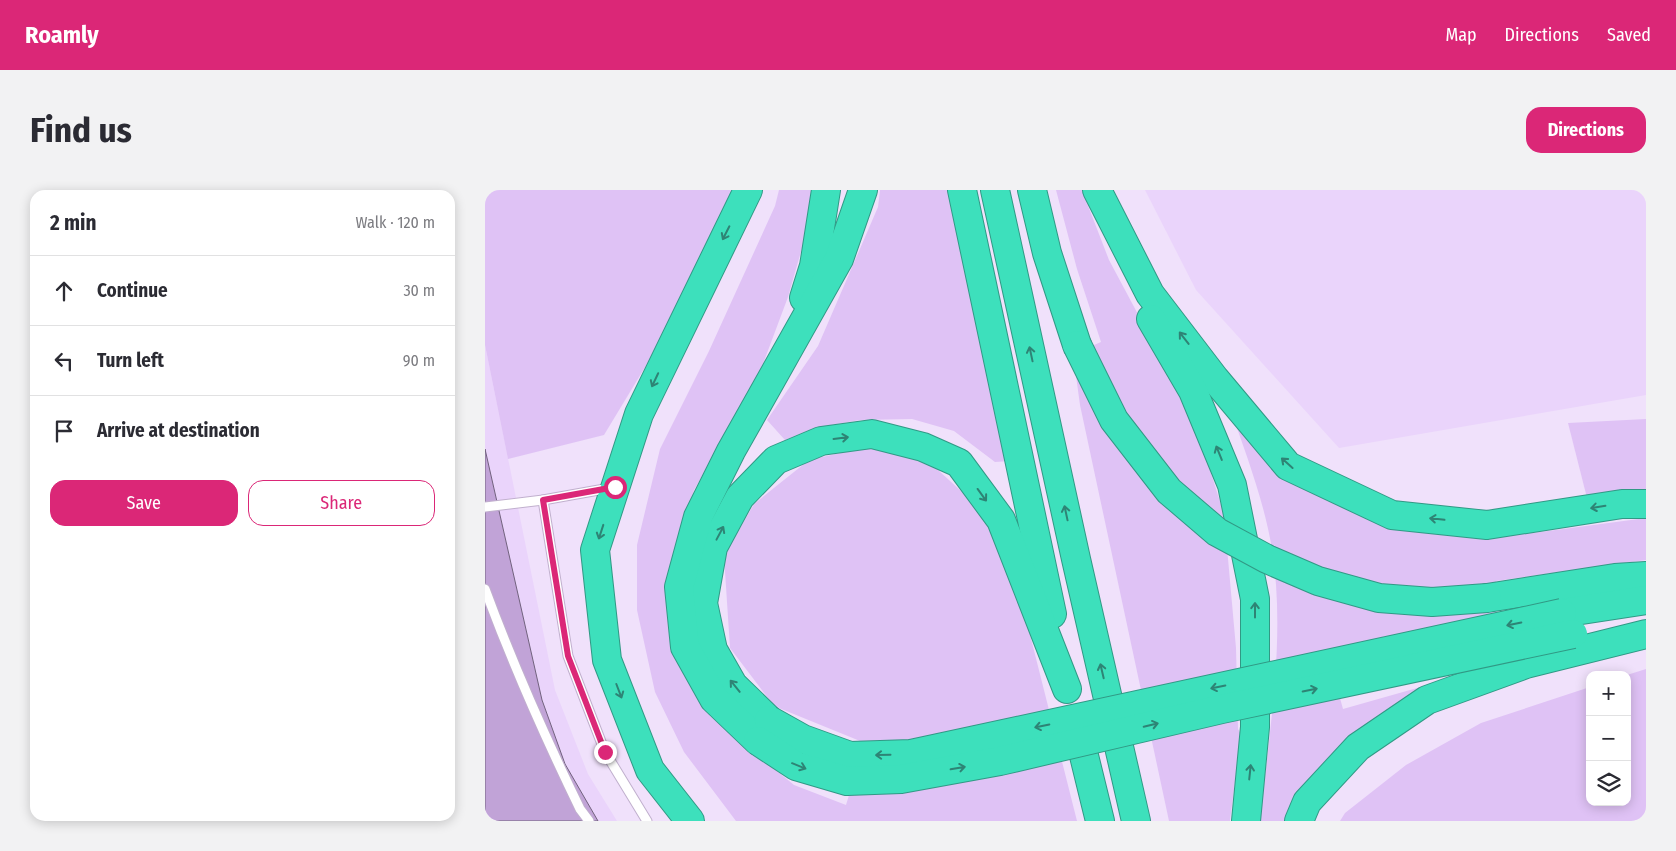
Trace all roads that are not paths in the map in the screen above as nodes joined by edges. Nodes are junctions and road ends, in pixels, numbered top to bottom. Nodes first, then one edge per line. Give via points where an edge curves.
1 (748, 190) edge
2 (826, 190) edge
3 (863, 190) edge
4 (961, 190) edge
5 (995, 190) edge
6 (1031, 190) edge
7 (1092, 190) edge
8 (1097, 190) edge
9 (785, 356) junction
10 (615, 487) junction
11 (543, 500) junction
12 (1646, 504) edge
13 (485, 507) edge
14 (1646, 576) edge
15 (485, 589) edge
16 (1646, 600) edge
17 (1567, 624) junction
18 (1646, 629) edge
19 (1646, 634) edge
20 (1067, 689) junction
21 (764, 730) junction
22 (589, 821) edge
23 (647, 821) edge
24 (690, 821) edge
25 (1100, 821) edge
26 (1137, 821) edge
27 (1246, 821) edge
28 (1299, 821) edge

1 -> 10 highway via 639,414
2 - 9 highway via 814,266
3 - 9 highway via 839,259
4 - 20 highway
26 -> 5 highway
6 - 14 highway, bridge via 1047,253 1077,345 1113,420 1169,491 1217,532 1267,559 1310,577 1379,598 1432,602 1487,598
27 -> 7 highway via 1255,727 1255,599 1232,486 1193,390 1127,277
12 -> 8 highway via 1622,504 1487,524 1392,515 1288,466 1150,294
9 - 21 highway via 731,451 699,517 679,587 685,647 714,699
10 - 11 lane
10 -> 24 highway via 595,550 607,660 650,770
11 - 13 lane
11 - 23 lane via 568,656 605,752
15 - 22 lane via 539,723
16 - 17 highway
17 - 18 highway
17 - 21 highway, bridge via 911,754 850,756 803,739
19 - 28 highway via 1526,664 1427,700 1358,747 1307,802
21 -> 20 highway via 713,650 703,603 713,547 740,497 776,460 821,441 872,434 923,446 959,463 1001,520
20 - 25 highway

